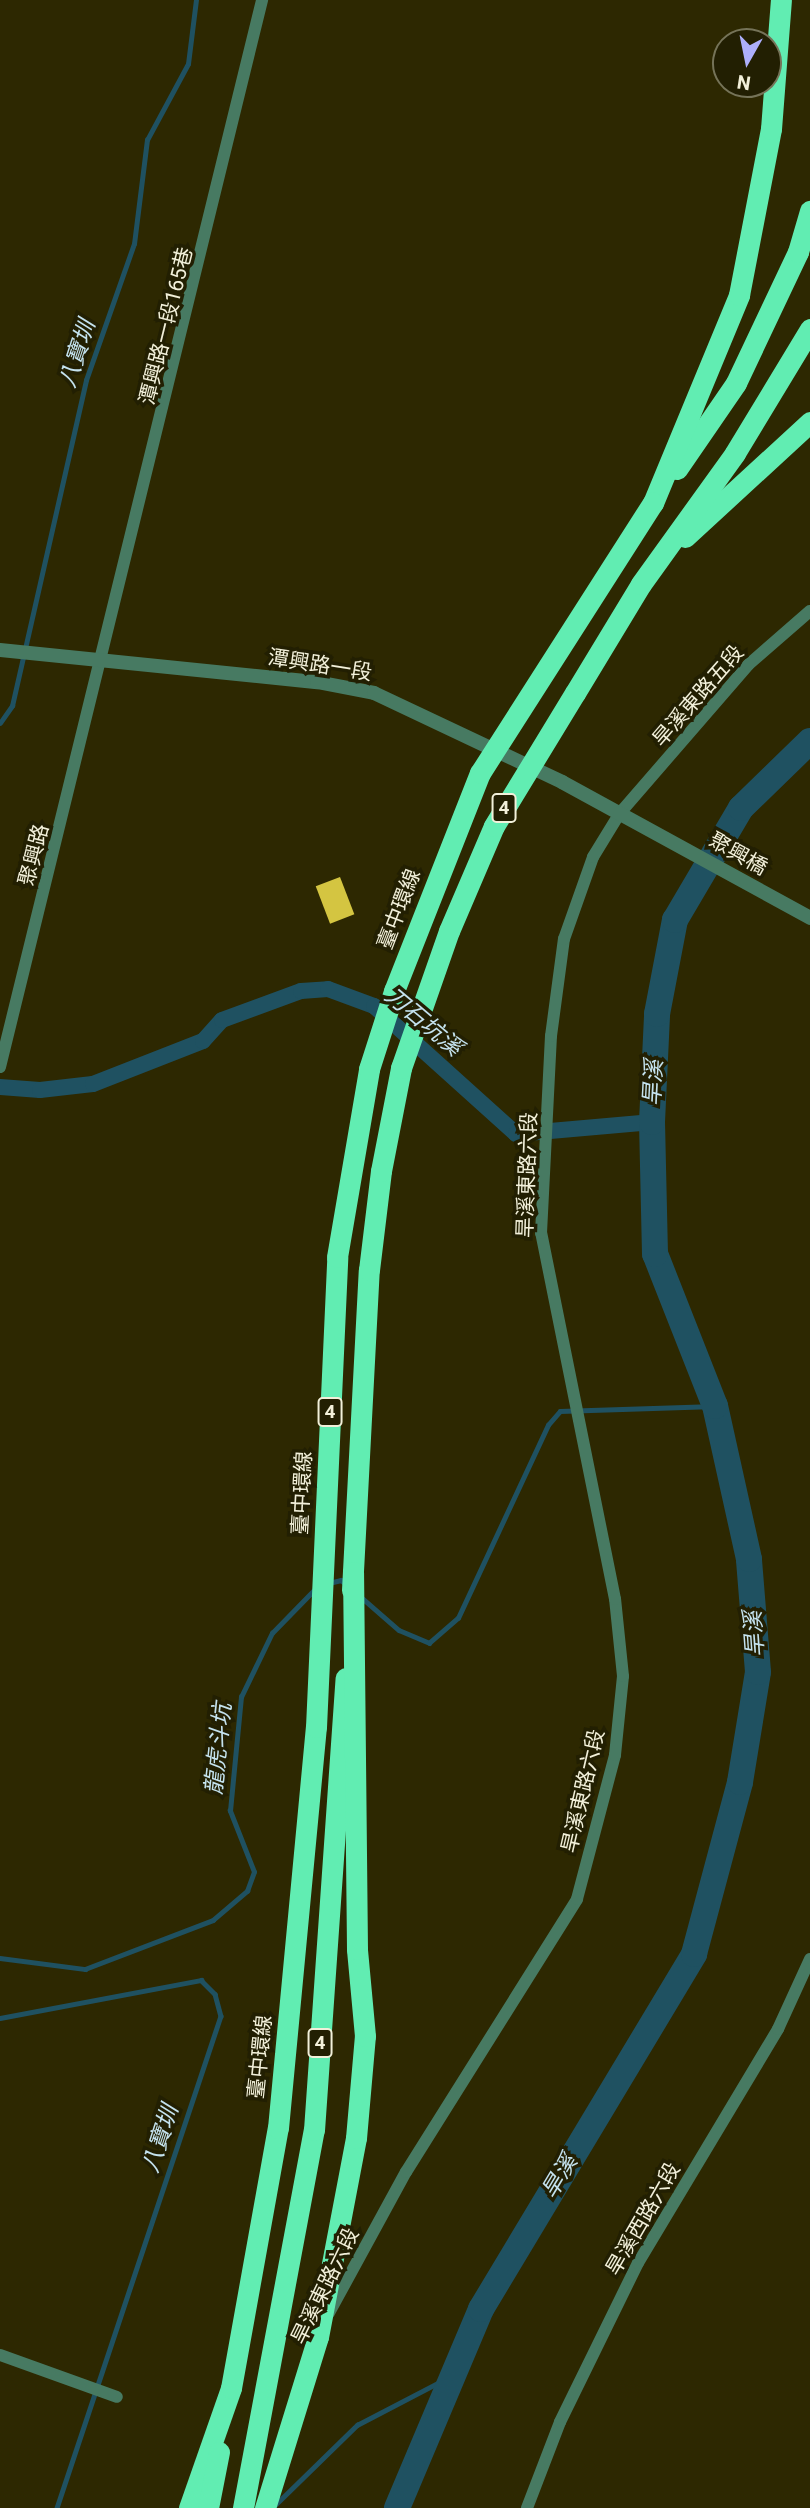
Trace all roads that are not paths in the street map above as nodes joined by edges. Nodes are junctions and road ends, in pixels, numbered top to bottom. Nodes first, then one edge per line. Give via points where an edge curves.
1 (262, 0) edge
2 (781, 0) edge
3 (810, 211) edge
4 (810, 329) edge
5 (810, 422) edge
6 (653, 503) junction
7 (660, 559) junction
8 (810, 611) edge
9 (0, 650) edge
10 (102, 660) junction
11 (620, 813) junction
12 (646, 828) joint
13 (810, 918) edge
14 (1, 1063) edge
15 (353, 1572) junction
16 (810, 1959) edge
17 (0, 2356) edge
18 (231, 2388) junction
19 (117, 2397) dead end
20 (189, 2508) edge
21 (208, 2508) edge
22 (243, 2508) edge
23 (263, 2508) edge
24 (527, 2508) edge

1 - 10 street, 潭興路一段165巷
2 - 6 highway via 771,129 739,295
3 - 6 highway via 799,253 736,383
4 - 7 highway via 735,453
5 - 7 highway
6 - 18 highway, 臺中環線 / 4, bridge via 480,773 394,990 369,1069 337,1257 316,1727 278,2128
7 - 15 highway, 4, bridge via 494,825 470,874 401,1068 369,1270
8 - 11 street, 旱溪東路五段 via 747,666
9 - 10 street, 潭興路一段
10 - 11 street, 潭興路一段 via 317,682 374,693
10 - 14 street, 聚興路
11 - 12 street, 潭興路一段
11 - 23 street, 旱溪東路六段 via 593,857 564,939 551,1036 541,1234 615,1599 623,1676 615,1755 577,1899 406,2172 346,2278 294,2401
12 - 13 street, 聚興橋
15 - 22 highway, 4, bridge via 314,2130
15 - 23 highway, bridge via 357,1950 365,2036 357,2126 318,2337
16 - 24 street, 旱溪西路六段 via 778,2029 632,2273 561,2422
17 - 19 street
18 - 20 highway
18 - 21 highway, 臺中環線 / 4

